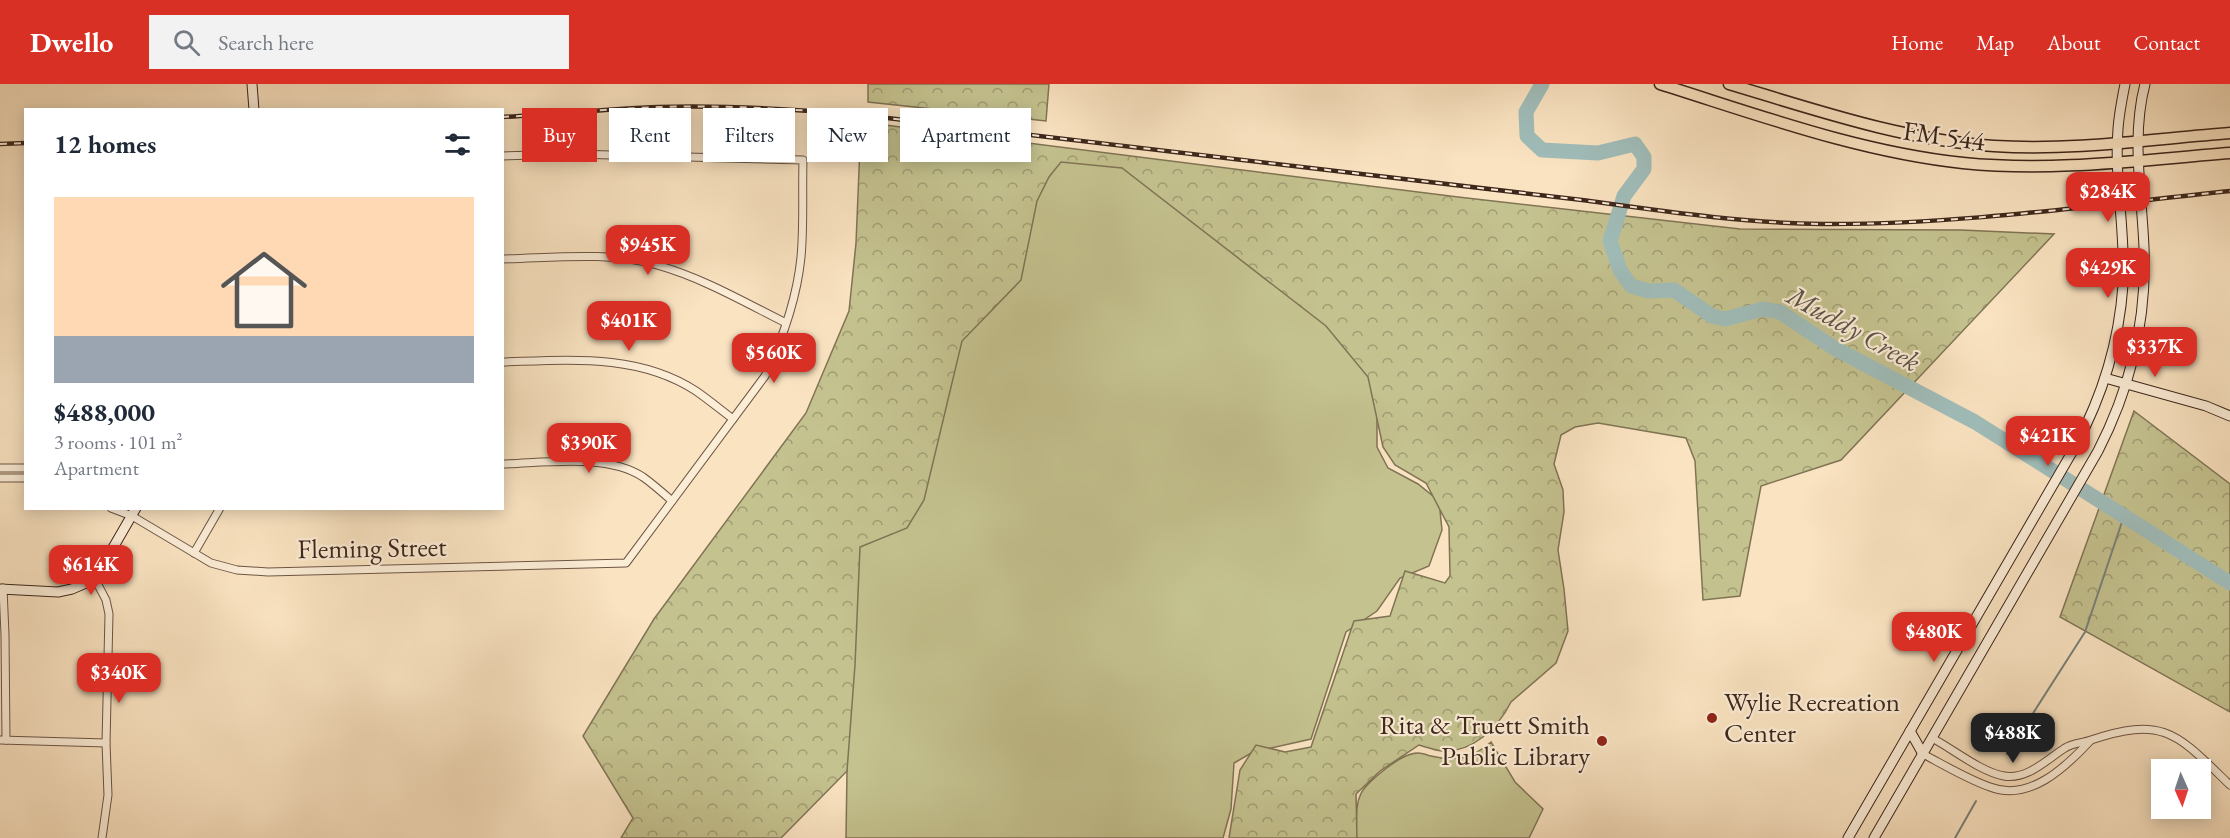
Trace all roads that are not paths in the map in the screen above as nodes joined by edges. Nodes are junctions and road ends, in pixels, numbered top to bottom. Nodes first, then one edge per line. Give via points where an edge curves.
1 (252, 84) edge
2 (1660, 84) edge
3 (1729, 84) edge
4 (2125, 84) edge
5 (2145, 84) edge
6 (1794, 104) junction
7 (254, 108) edge
8 (1788, 124) junction
9 (2230, 133) edge
10 (2139, 141) junction
11 (2118, 142) junction
12 (2230, 153) edge
13 (504, 156) edge
14 (2139, 160) junction
15 (2118, 162) junction
16 (504, 260) edge
17 (786, 323) junction
18 (504, 362) edge
19 (2105, 378) junction
20 (2127, 385) junction
21 (2230, 416) edge
22 (733, 419) junction
23 (504, 464) edge
24 (0, 468) edge
25 (24, 468) edge
26 (0, 478) edge
27 (24, 478) edge
28 (672, 501) junction
29 (219, 510) edge
30 (131, 511) edge
31 (194, 552) junction
32 (95, 579) junction
33 (1, 589) edge
34 (1910, 731) junction
35 (1932, 738) junction
36 (3, 740) edge
37 (2090, 741) junction
38 (106, 743) junction
39 (1923, 754) junction
40 (2230, 785) edge
41 (102, 838) edge
42 (1848, 838) edge
43 (1874, 838) edge

1 - 7 main road
2 - 8 main road, FM 544 / FM 544
3 - 6 main road, FM 544 / FM 544
4 - 11 main road
5 - 10 main road
6 - 8 main road
6 - 11 main road, FM 544 / FM 544 via 1933,139 2038,147
8 - 15 main road, FM 544 / FM 544 via 1893,152 1962,163 2060,166
9 - 10 main road, FM 544 / FM 544
10 - 11 main road, FM 544 / FM 544
10 - 14 main road
11 - 15 main road
12 - 14 main road, FM 544 / FM 544
13 - 17 street via 802,160 801,257
14 - 15 main road, FM 544 / FM 544
14 - 20 main road via 2144,296
15 - 19 main road via 2123,285
16 - 17 street via 603,256 656,264 698,279
17 - 22 street via 765,376
18 - 22 street via 596,361 637,366 695,390
19 - 20 main road
19 - 34 main road via 2075,447
20 - 21 main road
20 - 35 main road via 2092,461
22 - 28 street
23 - 28 street via 590,462 616,466 642,476
24 - 25 street
26 - 27 street
28 - 31 street, Fleming Street via 626,563 268,572 237,570
29 - 31 street
30 - 31 street, Fleming Street
30 - 32 main road
32 - 33 main road via 58,592
32 - 38 street via 109,614
33 - 36 street
34 - 35 main road
34 - 39 main road
34 - 42 main road
35 - 37 street via 1990,772 2006,777 2023,775 2067,746
35 - 39 main road
36 - 38 street
37 - 39 street via 2045,780 2010,791 1991,788
37 - 40 street via 2136,728 2163,731 2191,748
38 - 41 street via 108,795
39 - 43 main road

